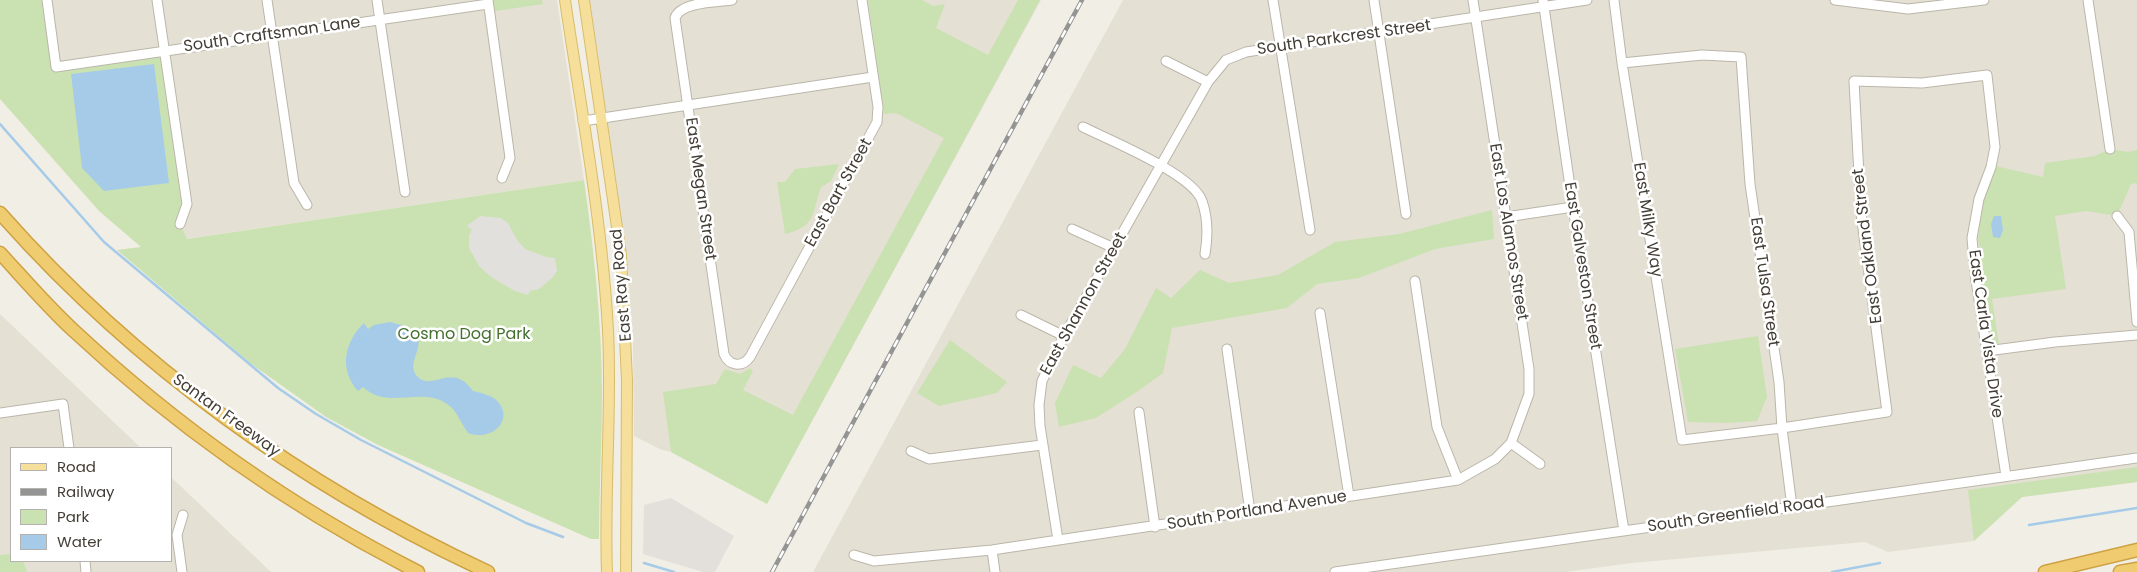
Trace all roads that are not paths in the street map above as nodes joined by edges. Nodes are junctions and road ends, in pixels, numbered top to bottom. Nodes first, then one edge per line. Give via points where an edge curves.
1 (46, 0) edge
2 (157, 0) edge
3 (267, 0) edge
4 (377, 0) edge
5 (565, 0) edge
6 (584, 0) edge
7 (732, 0) edge
8 (862, 0) edge
9 (1273, 0) edge
10 (1374, 0) edge
11 (1473, 0) edge
12 (1587, 0) edge
13 (1614, 0) edge
14 (1835, 0) edge
15 (1984, 0) edge
16 (2088, 0) edge
17 (488, 2) edge
18 (1543, 3) edge
19 (1892, 4) edge
20 (1476, 18) junction
21 (380, 20) junction
22 (1379, 33) junction
23 (272, 36) junction
24 (1280, 48) junction
25 (164, 51) junction
26 (1166, 61) dead end
27 (1622, 63) junction
28 (1987, 75) joint
29 (874, 77) junction
30 (1208, 82) junction
31 (688, 104) junction
32 (601, 119) junction
33 (583, 121) junction
34 (1083, 127) dead end
35 (2110, 148) dead end
36 (1161, 166) junction
37 (502, 178) dead end
38 (405, 192) dead end
39 (307, 205) dead end
40 (1572, 207) junction
41 (0, 212) edge
42 (1406, 214) dead end
43 (2117, 216) dead end
44 (1506, 217) junction
45 (180, 224) dead end
46 (1072, 229) dead end
47 (1310, 230) dead end
48 (1114, 248) junction
49 (0, 253) edge
50 (1205, 254) dead end
51 (1415, 281) dead end
52 (1320, 313) dead end
53 (1021, 315) dead end
54 (2137, 322) edge
55 (2137, 335) edge
56 (1064, 336) junction
57 (1227, 349) dead end
58 (1987, 351) junction
59 (735, 364) joint
60 (1139, 412) dead end
61 (0, 413) edge
62 (1782, 428) junction
63 (1511, 443) junction
64 (1042, 445) junction
65 (69, 447) edge
66 (911, 451) dead end
67 (2137, 458) edge
68 (1540, 464) dead end
69 (2006, 476) junction
70 (1458, 480) junction
71 (1349, 496) junction
72 (1792, 507) junction
73 (1250, 512) junction
74 (183, 515) dead end
75 (1155, 527) junction
76 (1624, 531) junction
77 (1058, 540) junction
78 (992, 550) junction
79 (2137, 550) edge
80 (854, 555) dead end
81 (2137, 569) edge
82 (182, 572) edge
83 (418, 572) edge
84 (488, 572) edge
85 (607, 572) edge
86 (626, 572) edge
87 (995, 572) edge
88 (1335, 572) edge
89 (2044, 572) edge
90 (2120, 572) edge

1 - 25 street, South Craftsman Lane via 56,67
2 - 25 street
3 - 23 street
4 - 21 street
5 - 33 main road, East Ray Road
6 - 32 main road, East Ray Road
7 - 31 street, East Megan Street via 687,6 680,10 675,22
8 - 29 street, East Bart Street
9 - 24 street
10 - 22 street
11 - 20 street, East Los Alamos Street
12 - 18 street, South Parkcrest Street
13 - 27 street, East Milky Way
14 - 19 street
15 - 19 street via 1908,9
16 - 35 street
17 - 21 street, South Craftsman Lane
17 - 37 street via 510,158
18 - 20 street, South Parkcrest Street
18 - 40 street, East Galveston Street
20 - 22 street, South Parkcrest Street
20 - 44 street, East Los Alamos Street
21 - 23 street, South Craftsman Lane
21 - 38 street
22 - 24 street, South Parkcrest Street
22 - 42 street
23 - 25 street, South Craftsman Lane
23 - 39 street via 294,183
24 - 30 street, South Parkcrest Street via 1246,52 1226,60
24 - 47 street
25 - 45 street via 187,204
26 - 30 street
27 - 62 street, East Milky Way via 1682,440
27 - 62 street, East Tulsa Street via 1702,55 1742,57 1750,184 1779,382
28 - 58 street, East Carla Vista Drive via 1995,147 1978,199 1972,238
28 - 62 street, East Oakland Street via 1922,83 1854,81 1861,213 1887,412
29 - 31 street
29 - 59 street, East Bart Street via 878,110 874,128 749,358 742,364
30 - 36 street, South Parkcrest Street
31 - 32 street
31 - 59 street, East Megan Street via 724,354
32 - 33 street
32 - 86 main road, East Ray Road via 621,255 626,330
33 - 85 main road, East Ray Road via 602,258 608,330
34 - 36 street
36 - 48 street, East Shannon Street
36 - 50 street via 1191,184 1202,199 1208,233
40 - 44 street
40 - 76 street, East Galveston Street
41 - 84 highway, Santan Freeway via 97,313 162,370 214,409 342,496
43 - 54 street via 2129,232
44 - 63 street, East Los Alamos Street via 1529,368 1529,394
46 - 48 street
48 - 56 street, East Shannon Street
49 - 83 highway, Santan Freeway via 72,329 145,394 227,457 372,549
51 - 70 street via 1437,427
52 - 71 street
53 - 56 street
55 - 58 street
56 - 64 street, East Shannon Street via 1042,381 1039,406
57 - 73 street
58 - 69 street, East Carla Vista Drive
60 - 75 street
61 - 65 street via 63,404
62 - 72 street, East Tulsa Street
63 - 68 street
63 - 70 street, South Portland Avenue via 1495,459
64 - 66 street via 929,459
64 - 77 street, East Shannon Street
67 - 69 street, South Greenfield Road
69 - 72 street, South Greenfield Road
70 - 71 street, South Portland Avenue
71 - 73 street, South Portland Avenue
72 - 76 street, South Greenfield Road
73 - 75 street, South Portland Avenue
74 - 82 street via 176,535
75 - 77 street, South Portland Avenue
76 - 88 street, South Greenfield Road
77 - 78 street, South Portland Avenue
78 - 80 street, South Portland Avenue via 874,561
78 - 87 street
79 - 89 highway
81 - 90 highway

